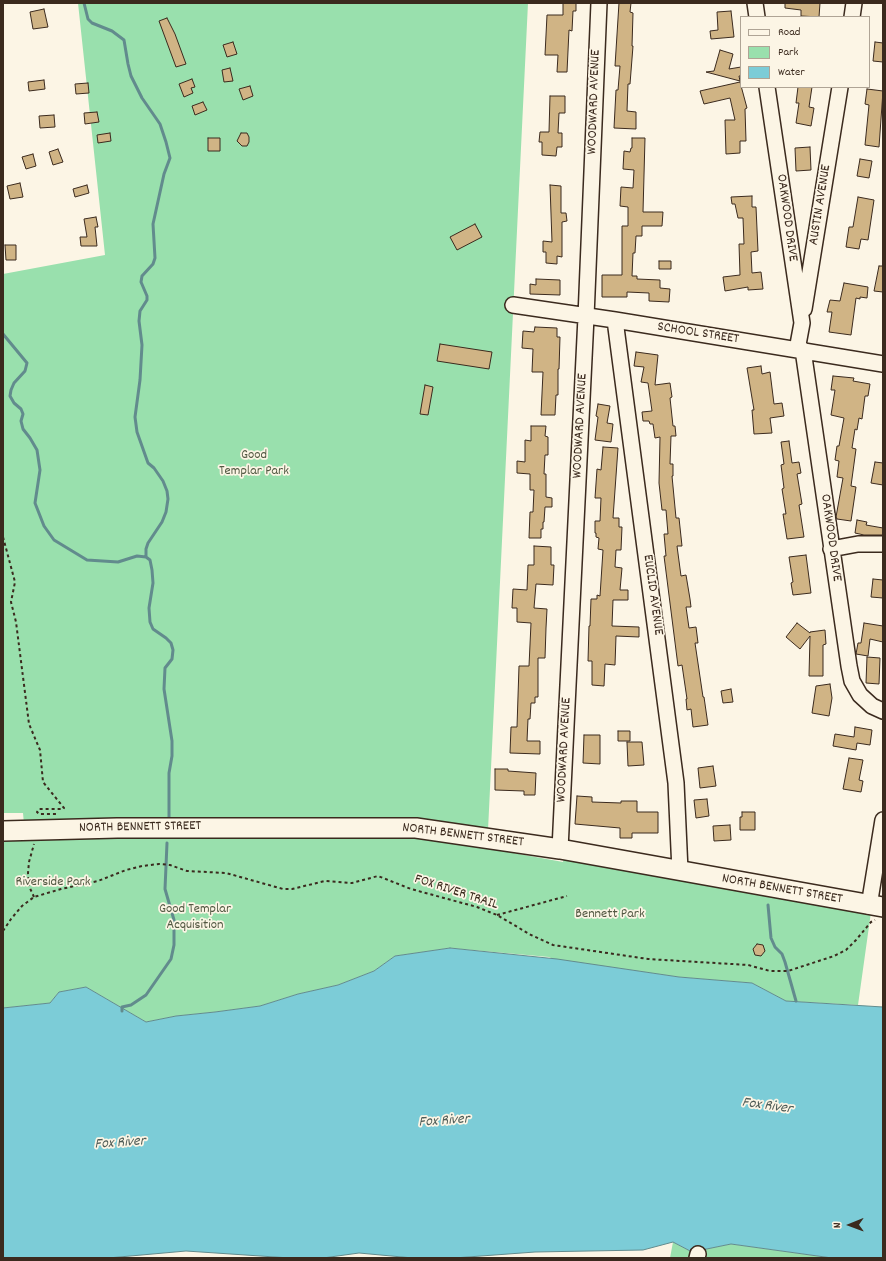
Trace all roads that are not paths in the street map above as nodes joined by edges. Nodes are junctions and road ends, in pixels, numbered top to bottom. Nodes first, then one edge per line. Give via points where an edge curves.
1 (599, 3) edge
2 (755, 3) edge
3 (854, 3) edge
4 (757, 16) edge
5 (852, 16) edge
6 (767, 88) edge
7 (840, 88) edge
8 (513, 305) dead end
9 (586, 317) junction
10 (615, 320) junction
11 (802, 324) junction
12 (800, 350) junction
13 (883, 364) edge
14 (883, 544) edge
15 (831, 549) junction
16 (883, 711) edge
17 (883, 820) edge
18 (3, 831) edge
19 (560, 849) junction
20 (680, 871) junction
21 (876, 911) edge

1 - 9 street, WOODWARD AVENUE
2 - 4 street
3 - 5 street
6 - 11 street, OAKWOOD DRIVE
7 - 11 street, AUSTIN AVENUE
8 - 9 street, SCHOOL STREET
9 - 10 street, SCHOOL STREET
9 - 19 street, WOODWARD AVENUE
10 - 12 street, SCHOOL STREET
10 - 20 street, EUCLID AVENUE via 676,782
11 - 12 street, OAKWOOD DRIVE
12 - 13 street, SCHOOL STREET
12 - 15 street, OAKWOOD DRIVE
14 - 15 street via 858,544
15 - 16 street, OAKWOOD DRIVE via 852,681 860,695 872,706
17 - 21 street
18 - 19 main road, NORTH BENNETT STREET via 117,828 416,828
19 - 20 main road, NORTH BENNETT STREET
20 - 21 main road, NORTH BENNETT STREET

